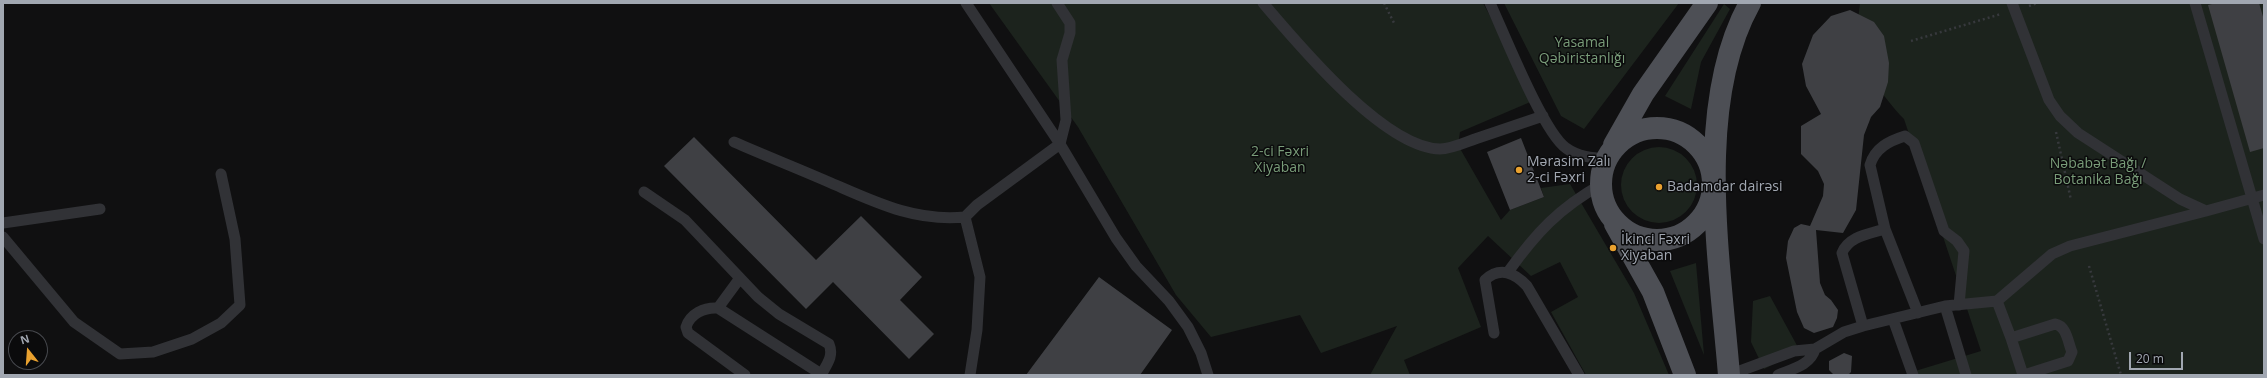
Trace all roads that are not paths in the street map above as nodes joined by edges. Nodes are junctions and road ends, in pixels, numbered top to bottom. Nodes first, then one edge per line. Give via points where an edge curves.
1 (966, 3) edge
2 (1057, 3) edge
3 (1264, 3) edge
4 (1490, 3) edge
5 (1707, 3) edge
6 (1750, 3) edge
7 (2195, 3) edge
8 (2013, 7) edge
9 (1543, 116) junction
10 (734, 142) dead end
11 (1060, 144) junction
12 (1607, 159) junction
13 (221, 174) dead end
14 (1714, 182) junction
15 (1602, 184) junction
16 (644, 192) dead end
17 (2264, 195) edge
18 (2253, 198) junction
19 (100, 209) dead end
20 (2206, 211) junction
21 (1609, 212) junction
22 (965, 217) junction
23 (3, 223) edge
24 (1885, 229) junction
25 (3, 237) edge
26 (2264, 239) edge
27 (1508, 272) junction
28 (740, 278) junction
29 (1997, 301) junction
30 (1959, 305) junction
31 (1945, 306) junction
32 (718, 308) junction
33 (1918, 313) junction
34 (1893, 318) junction
35 (1863, 326) junction
36 (1494, 333) dead end
37 (2012, 338) junction
38 (1815, 349) junction
39 (745, 375) edge
40 (821, 375) edge
41 (970, 375) edge
42 (1208, 375) edge
43 (1579, 375) edge
44 (1685, 375) edge
45 (1729, 375) edge
46 (1778, 375) edge
47 (1912, 375) edge
48 (1966, 375) edge
49 (2023, 375) edge

1 - 11 lane
2 - 11 lane via 1070,23 1070,33 1062,60 1066,120
3 - 9 lane via 1304,52 1341,89 1395,131 1427,148 1442,149 1458,145
4 - 9 lane
5 - 12 main road via 1628,117
6 - 14 main road via 1737,28 1727,65 1717,122
7 - 18 lane
8 - 20 lane via 2049,100 2060,116 2078,133 2180,199
9 - 12 lane via 1566,148 1584,156
10 - 22 lane via 896,210 949,219
11 - 22 lane via 977,205
11 - 42 lane via 1116,238 1136,266 1169,301 1188,327
12 - 14 main road via 1618,144 1634,133 1651,128 1670,130 1687,136 1701,148 1710,164
12 - 15 main road
13 - 25 lane via 235,239 240,305 221,323 192,339 153,352 120,354 74,322
14 - 21 main road via 1711,201 1702,217 1689,230 1672,238 1654,240 1636,236 1620,226
14 - 45 main road
15 - 21 main road via 1602,195
15 - 27 lane via 1581,196 1549,222 1531,240
16 - 28 lane via 684,220
17 - 18 lane
18 - 20 lane
18 - 26 lane
19 - 23 lane
20 - 29 lane via 2070,246 2052,254
21 - 44 main road via 1653,292
22 - 41 lane via 980,277 978,330
24 - 30 lane via 1870,165 1878,150 1886,143 1905,136 1914,143 1944,231 1957,241 1964,251
24 - 33 lane
24 - 35 lane via 1859,237 1845,246 1842,253
27 - 36 lane via 1490,275 1485,280
27 - 43 lane via 1518,276 1527,286
28 - 32 lane
28 - 40 lane via 758,297 780,314 829,344 831,358
29 - 30 lane
29 - 37 lane
30 - 31 lane
31 - 33 lane
31 - 48 lane
32 - 39 lane via 704,310 691,317 686,327 688,333
32 - 40 lane
33 - 34 lane
34 - 35 lane
34 - 47 lane
35 - 38 lane via 1844,332
37 - 49 lane
37 - 49 lane via 2056,324 2064,328 2072,352 2068,362
38 - 45 lane via 1794,351
38 - 46 lane via 1805,364

